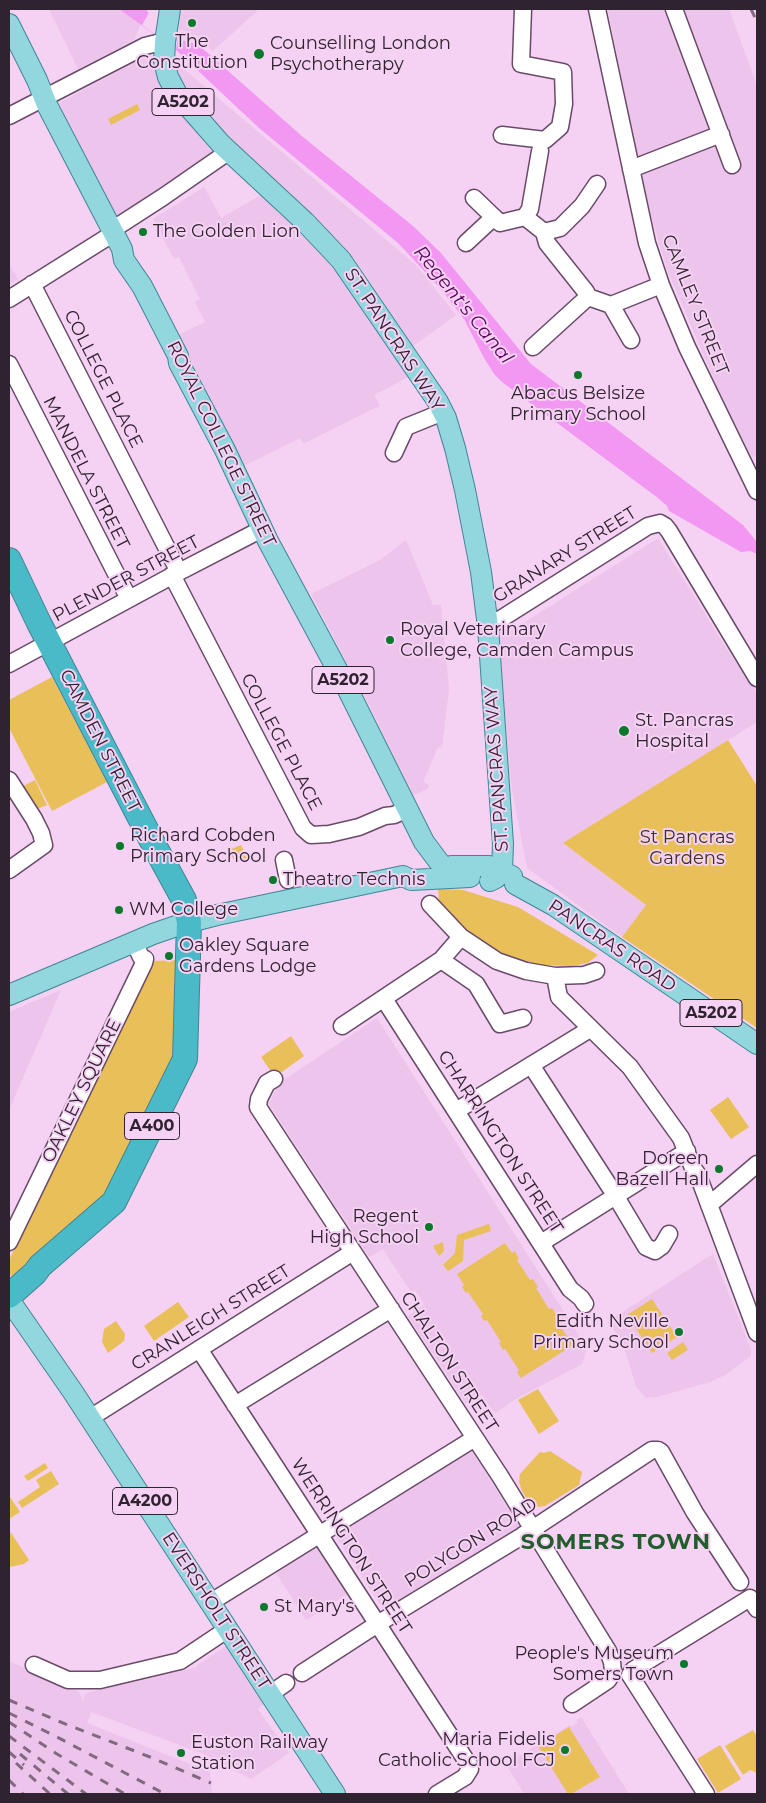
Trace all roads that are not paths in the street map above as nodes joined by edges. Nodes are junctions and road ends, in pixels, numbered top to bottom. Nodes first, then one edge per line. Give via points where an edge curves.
1 (523, 9) edge
2 (597, 9) edge
3 (674, 9) edge
4 (169, 15) edge
5 (9, 24) edge
6 (164, 43) junction
7 (44, 98) junction
8 (12, 110) edge
9 (720, 134) junction
10 (502, 135) dead end
11 (540, 146) junction
12 (228, 152) junction
13 (732, 165) dead end
14 (631, 169) junction
15 (597, 184) dead end
16 (474, 198) dead end
17 (494, 217) junction
18 (525, 217) junction
19 (113, 231) junction
20 (544, 232) junction
21 (466, 243) dead end
22 (32, 284) junction
23 (661, 285) junction
24 (588, 297) junction
25 (9, 299) edge
26 (611, 305) junction
27 (631, 340) dead end
28 (533, 348) dead end
29 (9, 364) edge
30 (443, 412) junction
31 (394, 453) dead end
32 (757, 491) edge
33 (262, 530) junction
34 (9, 560) edge
35 (176, 574) junction
36 (128, 599) junction
37 (488, 627) junction
38 (49, 643) junction
39 (9, 664) edge
40 (757, 678) edge
41 (9, 780) edge
42 (407, 809) junction
43 (284, 860) dead end
44 (445, 864) junction
45 (9, 870) edge
46 (403, 876) junction
47 (470, 877) junction
48 (502, 879) junction
49 (288, 880) dead end
50 (430, 904) dead end
51 (188, 922) junction
52 (461, 937) junction
53 (134, 942) junction
54 (441, 960) junction
55 (596, 971) dead end
56 (555, 976) junction
57 (9, 995) edge
58 (384, 999) junction
59 (523, 1018) dead end
60 (342, 1026) dead end
61 (590, 1029) junction
62 (757, 1044) edge
63 (531, 1066) junction
64 (274, 1079) dead end
65 (456, 1111) junction
66 (686, 1151) junction
67 (757, 1164) edge
68 (615, 1195) junction
69 (709, 1205) junction
70 (669, 1234) dead end
71 (9, 1242) edge
72 (541, 1243) junction
73 (353, 1252) junction
74 (9, 1302) edge
75 (585, 1304) dead end
76 (391, 1309) junction
77 (756, 1326) edge
78 (199, 1349) junction
79 (235, 1405) junction
80 (90, 1418) junction
81 (475, 1438) junction
82 (533, 1529) junction
83 (320, 1535) junction
84 (740, 1582) dead end
85 (211, 1602) junction
86 (754, 1603) edge
87 (379, 1623) junction
88 (228, 1630) junction
89 (34, 1665) dead end
90 (613, 1672) junction
91 (302, 1673) dead end
92 (630, 1675) junction
93 (572, 1704) dead end
94 (335, 1794) edge
95 (437, 1794) edge
96 (706, 1794) edge

1 - 11 street via 522,64 563,72 564,104 560,127
2 - 14 street, CAMLEY STREET
3 - 9 street
4 - 6 main road, ST. PANCRAS WAY / A5202
5 - 7 main road, ROYAL COLLEGE STREET / A5202
6 - 7 street via 152,43
6 - 12 main road, ST. PANCRAS WAY / A5202 via 166,70 177,94
7 - 8 street
7 - 19 main road, ROYAL COLLEGE STREET / A5202
9 - 13 street
9 - 14 street
10 - 11 street
11 - 18 street via 530,209
12 - 19 street
12 - 30 main road, ST. PANCRAS WAY / A5202 via 339,257
14 - 23 street, CAMLEY STREET via 647,243
15 - 20 street via 582,206 560,228
16 - 17 street
17 - 18 street via 500,222
17 - 21 street
18 - 20 street
19 - 22 street
19 - 33 main road, ROYAL COLLEGE STREET / A5202 via 124,260 142,286 178,356
20 - 24 street via 547,243
22 - 25 street
22 - 35 street, COLLEGE PLACE
23 - 26 street
23 - 32 street, CAMLEY STREET via 687,348
24 - 26 street
24 - 28 street
26 - 27 street
29 - 36 street, MANDELA STREET
30 - 31 street via 406,427
30 - 37 main road, ST. PANCRAS WAY / A5202 via 462,473
33 - 35 street, PLENDER STREET
33 - 42 main road, ROYAL COLLEGE STREET / A5202 via 338,670
34 - 38 highway, CAMDEN STREET / A400
35 - 36 street, PLENDER STREET
35 - 42 street, COLLEGE PLACE via 303,828 311,835 321,836 359,827
36 - 38 street, PLENDER STREET
37 - 40 street, GRANARY STREET via 648,526 660,523 669,531
37 - 48 main road, ST. PANCRAS WAY / A5202 via 504,844
38 - 39 street, PLENDER STREET
38 - 51 highway, CAMDEN STREET / A400 via 184,900
41 - 45 street via 34,819 44,846
42 - 44 main road, ROYAL COLLEGE STREET / A5202 via 424,842
43 - 49 street
44 - 46 main road via 407,871
44 - 47 main road, A5202
44 - 48 main road, A5202 via 489,866
46 - 47 main road via 411,880
46 - 51 main road
47 - 48 main road, A5202
48 - 62 main road, PANCRAS ROAD / A5202 via 553,905
50 - 52 street
51 - 53 main road
51 - 74 highway, A400 via 185,1059 114,1202 40,1266
52 - 54 street
52 - 56 street via 497,961
53 - 57 main road
53 - 71 street, OAKLEY SQUARE via 145,959
54 - 58 street
54 - 59 street via 476,984 500,1024
55 - 56 street via 584,975
56 - 61 street via 560,997
58 - 60 street
58 - 65 street, CHARRINGTON STREET
61 - 63 street
61 - 66 street via 630,1067 675,1128
63 - 65 street
63 - 68 street
64 - 73 street, CHALTON STREET via 267,1083 258,1107
65 - 72 street, CHARRINGTON STREET
66 - 68 street
66 - 69 street
67 - 69 street
68 - 70 street via 646,1247 655,1251
68 - 72 street
69 - 77 street
72 - 75 street, CHARRINGTON STREET via 570,1289
73 - 76 street, CHALTON STREET
73 - 78 street, CRANLEIGH STREET
74 - 80 main road, EVERSHOLT STREET / A4200
76 - 79 street
76 - 81 street, CHALTON STREET
78 - 79 street, WERRINGTON STREET
78 - 80 street, CRANLEIGH STREET
79 - 83 street, WERRINGTON STREET
80 - 85 main road, EVERSHOLT STREET / A4200
81 - 82 street, CHALTON STREET
81 - 83 street
82 - 84 street, POLYGON ROAD via 652,1450 660,1451
82 - 87 street, POLYGON ROAD
82 - 90 street, CHALTON STREET via 608,1651
83 - 85 street
83 - 87 street, WERRINGTON STREET
85 - 88 main road, EVERSHOLT STREET / A4200
86 - 92 street via 632,1670
87 - 91 street, POLYGON ROAD
87 - 95 street, WERRINGTON STREET via 470,1765 465,1777
88 - 89 street via 180,1661 100,1680 68,1680
88 - 94 main road, EVERSHOLT STREET / A4200 via 278,1688
90 - 92 street
90 - 93 street via 605,1682
92 - 96 street

